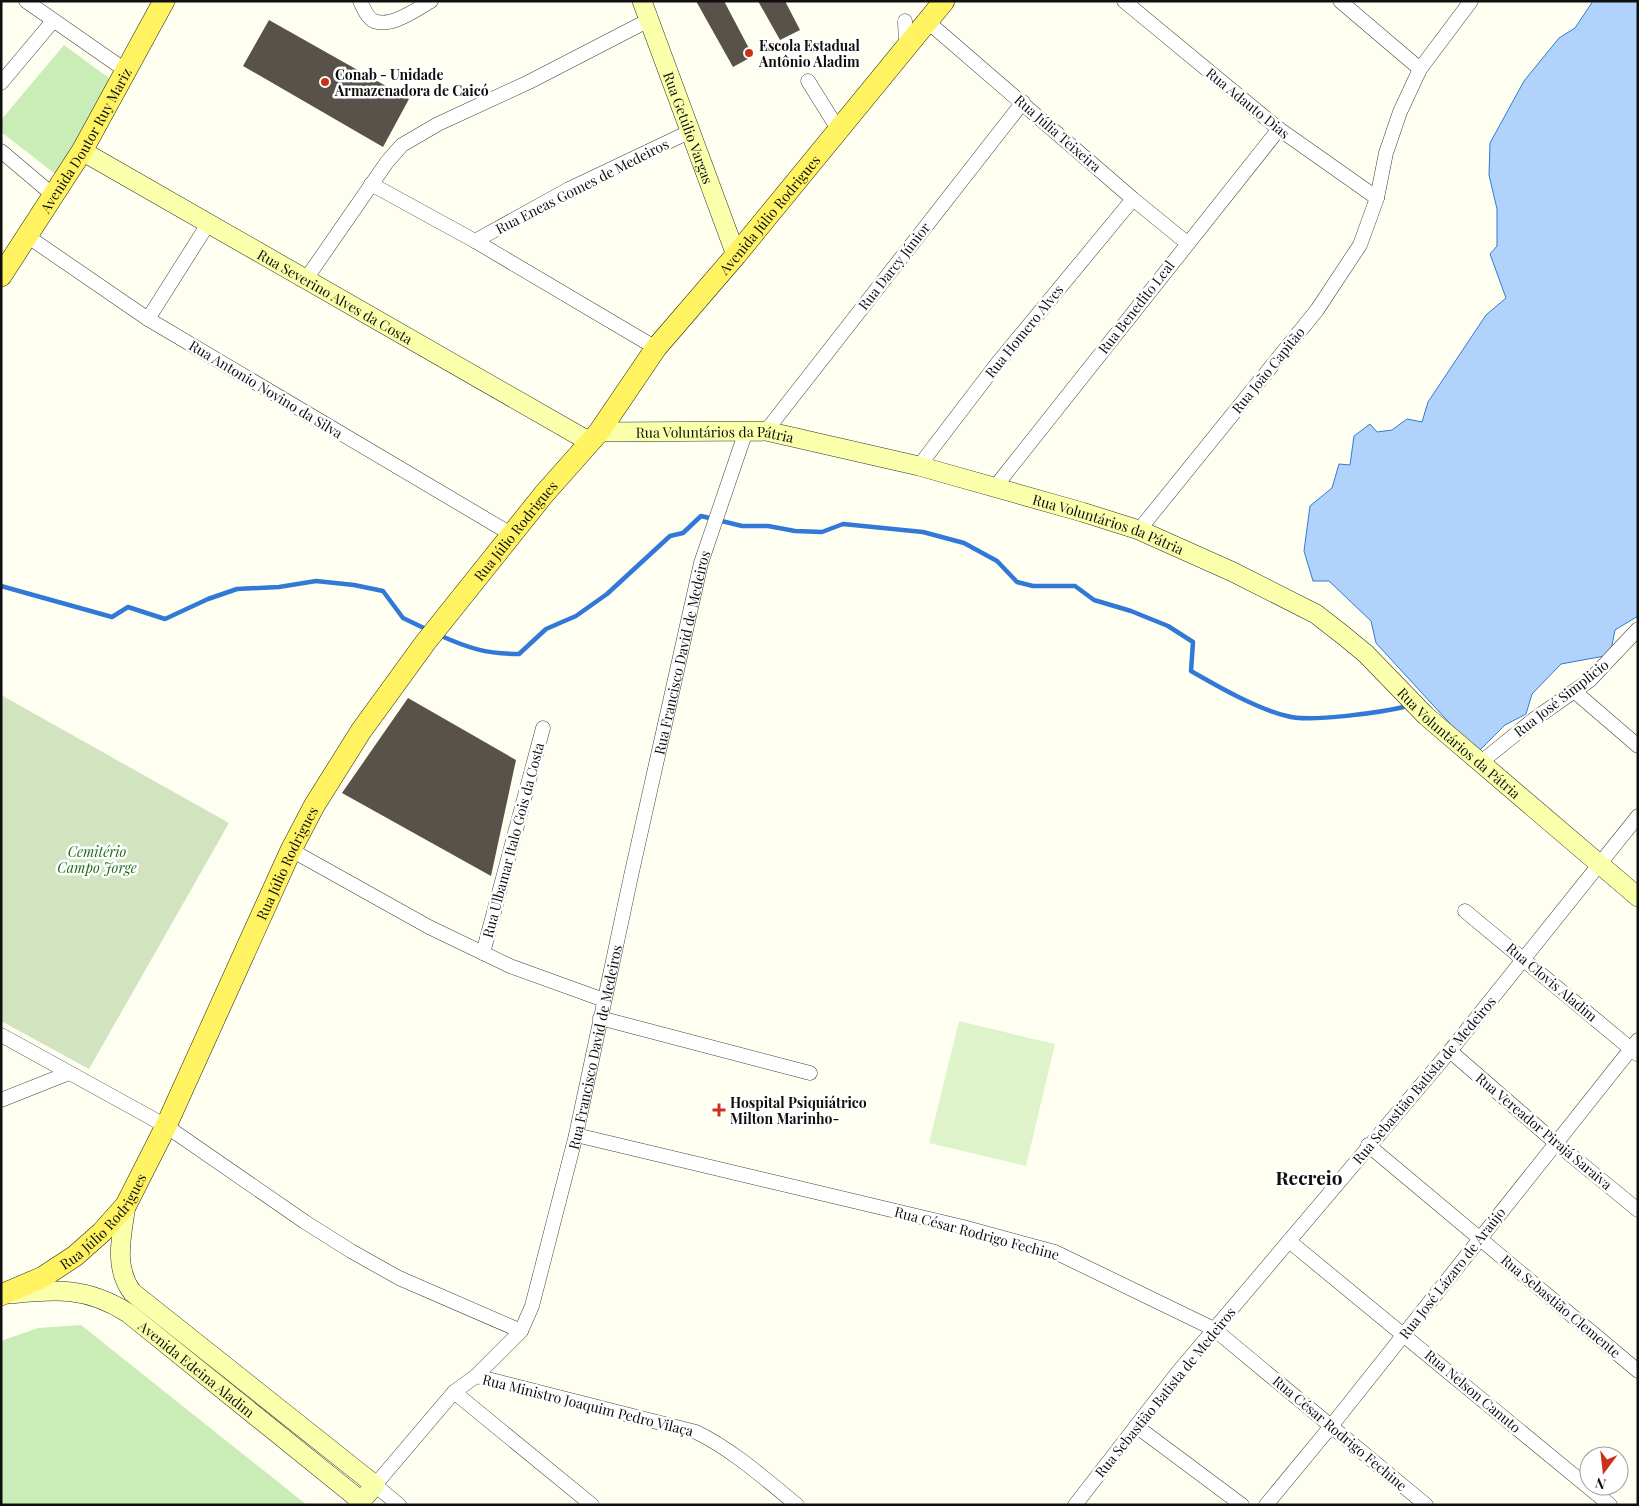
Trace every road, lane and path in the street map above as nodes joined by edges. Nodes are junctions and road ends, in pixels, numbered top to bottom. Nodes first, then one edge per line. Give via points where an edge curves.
1 (26, 1) edge
2 (164, 1) edge
3 (360, 1) edge
4 (431, 1) edge
5 (642, 1) edge
6 (944, 1) edge
7 (1124, 1) edge
8 (1340, 1) edge
9 (1471, 1) edge
10 (649, 20) junction
11 (53, 21) junction
12 (905, 21) dead end
13 (928, 22) junction
14 (906, 47) junction
15 (1420, 69) junction
16 (125, 70) junction
17 (808, 81) dead end
18 (1, 83) edge
19 (1023, 102) junction
20 (838, 129) junction
21 (1279, 129) junction
22 (689, 132) junction
23 (82, 150) junction
24 (1, 151) edge
25 (371, 184) junction
26 (53, 195) junction
27 (1377, 198) junction
28 (1133, 199) junction
29 (208, 224) junction
30 (27, 236) junction
31 (475, 241) junction
32 (1188, 243) junction
33 (736, 255) junction
34 (1, 276) edge
35 (306, 279) junction
36 (148, 318) junction
37 (656, 348) junction
38 (746, 431) junction
39 (766, 432) junction
40 (595, 437) junction
41 (918, 466) junction
42 (995, 487) junction
43 (1139, 530) junction
44 (511, 534) junction
45 (1638, 629) edge
46 (1574, 691) junction
47 (543, 728) dead end
48 (1638, 746) edge
49 (1480, 763) junction
50 (1638, 816) edge
51 (290, 850) junction
52 (1598, 864) junction
53 (1638, 897) edge
54 (1464, 911) dead end
55 (483, 953) junction
56 (1525, 960) junction
57 (604, 1000) junction
58 (600, 1018) junction
59 (1, 1035) edge
60 (1635, 1048) edge
61 (1450, 1051) junction
62 (70, 1073) junction
63 (810, 1073) dead end
64 (1, 1100) edge
65 (166, 1126) junction
66 (576, 1135) junction
67 (1556, 1144) junction
68 (1368, 1145) junction
69 (126, 1205) junction
70 (1638, 1210) edge
71 (1480, 1238) junction
72 (1289, 1241) junction
73 (3, 1295) edge
74 (1214, 1329) junction
75 (521, 1332) junction
76 (1404, 1333) junction
77 (1638, 1371) edge
78 (476, 1376) junction
79 (454, 1392) junction
80 (1332, 1425) junction
81 (1136, 1426) junction
82 (375, 1485) junction
83 (362, 1504) edge
84 (399, 1505) edge
85 (592, 1505) edge
86 (797, 1505) edge
87 (1075, 1505) edge
88 (1242, 1505) edge
89 (1266, 1505) edge
90 (1426, 1505) edge
91 (1610, 1505) edge

1 - 11 street
2 - 16 main road, Avenida Doutor Ruy Mariz
3 - 4 street via 374,20 386,22
5 - 10 street, Rua Getúlio Vargas
6 - 13 main road, Avenida Júlio Rodrigues
7 - 21 street, Rua Adauto Dias
8 - 15 street
9 - 15 street, Rua João Capitão
10 - 22 street, Rua Getúlio Vargas
10 - 25 street via 402,145
11 - 16 street
11 - 18 street
12 - 14 street
13 - 14 main road, Avenida Júlio Rodrigues
13 - 19 street, Rua Júlia Teixeira
14 - 20 main road, Avenida Júlio Rodrigues
15 - 27 street, Rua João Capitão via 1386,153
16 - 23 main road, Avenida Doutor Ruy Mariz
17 - 20 street
19 - 28 street, Rua Júlia Teixeira
19 - 39 street, Rua Darcy Júnior
20 - 33 main road, Avenida Júlio Rodrigues
21 - 27 street, Rua Adauto Dias
21 - 32 street, Rua Benedito Leal
22 - 31 street, Rua Eneas Gomes de Medeiros via 569,189
22 - 33 street, Rua Getúlio Vargas
23 - 26 main road, Avenida Doutor Ruy Mariz
23 - 29 street, Rua Severino Alves da Costa
24 - 26 street
25 - 31 street
25 - 35 street
26 - 30 main road, Avenida Doutor Ruy Mariz
27 - 43 street, Rua João Capitão via 1360,245 1317,310
28 - 32 street, Rua Júlia Teixeira
28 - 41 street, Rua Homero Alves via 996,365
29 - 35 street, Rua Severino Alves da Costa
29 - 36 street
30 - 34 main road, Avenida Doutor Ruy Mariz
30 - 36 street, Rua Antonio Novino da Silva
31 - 37 street
32 - 42 street, Rua Benedito Leal
33 - 37 main road, Avenida Júlio Rodrigues
35 - 40 street, Rua Severino Alves da Costa
36 - 44 street, Rua Antonio Novino da Silva
37 - 40 main road, Avenida Júlio Rodrigues
38 - 39 street, Rua Voluntários da Pátria
38 - 40 street, Rua Voluntários da Pátria
38 - 57 street, Rua Francisco David de Medeiros via 694,592
39 - 41 street, Rua Voluntários da Pátria
40 - 44 main road, Rua Júlio Rodrigues
41 - 42 street, Rua Voluntários da Pátria
42 - 43 street, Rua Voluntários da Pátria
43 - 49 street, Rua Voluntários da Pátria via 1242,576 1316,614 1366,654 1426,716
44 - 51 main road, Rua Júlio Rodrigues via 361,730
45 - 46 street, Rua José Simplicio via 1603,668
46 - 48 street
46 - 49 street, Rua José Simplicio
47 - 55 street, Rua Ulbamar Italo Gois da Costa
49 - 52 street, Rua Voluntários da Pátria
50 - 52 street, Rua Sebastião Batista de Medeiros
51 - 55 street
51 - 65 main road, Rua Júlio Rodrigues
52 - 53 street, Rua Voluntários da Pátria
52 - 56 street, Rua Sebastião Batista de Medeiros
54 - 56 street, Rua Clovis Aladim
55 - 57 street
56 - 60 street, Rua Clovis Aladim
56 - 61 street, Rua Sebastião Batista de Medeiros
57 - 58 street, Rua Francisco David de Medeiros
58 - 63 street
58 - 66 street, Rua Francisco David de Medeiros
59 - 62 street
60 - 67 street, Rua José Lázaro de Araújo
61 - 67 street, Rua Vereador Pirajá Saraiva
61 - 68 street, Rua Sebastião Batista de Medeiros
62 - 64 street
62 - 65 street
65 - 69 main road, Rua Júlio Rodrigues
65 - 75 street via 351,1251 406,1282
66 - 74 street, Rua César Rodrigo Fechine via 1055,1252
66 - 75 street, Rua Francisco David de Medeiros via 534,1296
67 - 70 street, Rua Vereador Pirajá Saraiva
67 - 71 street, Rua José Lázaro de Araújo
68 - 71 street, Rua Sebastião Clemente
68 - 72 street, Rua Sebastião Batista de Medeiros
69 - 73 main road, Rua Júlio Rodrigues via 75,1256
69 - 82 street, Avenida Edeina Aladim via 121,1270 132,1292
71 - 76 street, Rua José Lázaro de Araújo
71 - 77 street, Rua Sebastião Clemente
72 - 74 street, Rua Sebastião Batista de Medeiros
72 - 76 street, Rua Nelson Canuto
73 - 83 street, Avenida Edeina Aladim via 79,1291 112,1302
74 - 80 street, Rua César Rodrigo Fechine
74 - 81 street, Rua Sebastião Batista de Medeiros
75 - 78 street, Rua Francisco David de Medeiros
76 - 80 street, Rua José Lázaro de Araújo
76 - 91 street, Rua Nelson Canuto
78 - 79 street, Rua Francisco David de Medeiros
78 - 86 street, Rua Ministro Joaquim Pedro Vilaça via 696,1432 713,1440
79 - 82 street, Rua Francisco David de Medeiros
79 - 85 street
80 - 89 street, Rua José Lázaro de Araújo
80 - 90 street, Rua César Rodrigo Fechine
81 - 87 street, Rua Sebastião Batista de Medeiros
81 - 88 street
82 - 83 street, Rua Francisco David de Medeiros
82 - 84 street, Avenida Edeina Aladim

